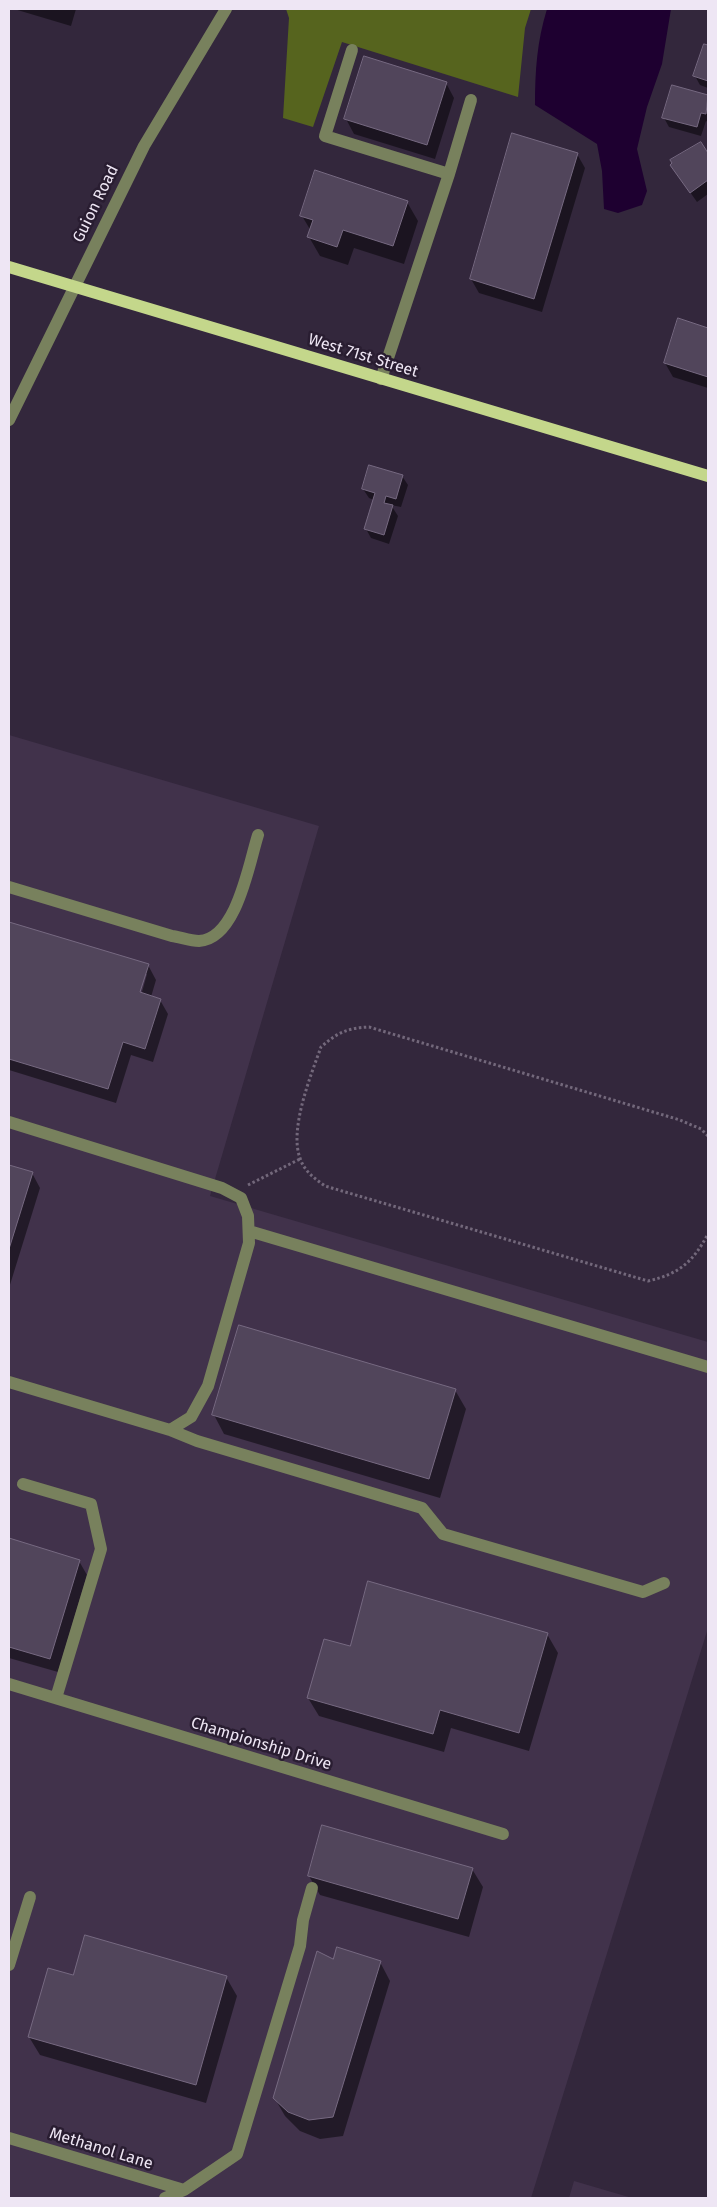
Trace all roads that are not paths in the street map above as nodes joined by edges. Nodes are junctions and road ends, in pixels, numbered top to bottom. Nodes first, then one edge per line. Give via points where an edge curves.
1 (226, 9) edge
2 (352, 50) dead end
3 (471, 100) dead end
4 (449, 174) junction
5 (9, 267) edge
6 (74, 286) junction
7 (380, 379) junction
8 (9, 420) edge
9 (708, 476) edge
10 (258, 835) dead end
11 (9, 887) edge
12 (9, 1122) edge
13 (249, 1231) junction
14 (708, 1367) edge
15 (9, 1382) edge
16 (170, 1430) junction
17 (23, 1484) dead end
18 (664, 1583) dead end
19 (9, 1684) edge
20 (56, 1698) junction
21 (503, 1834) dead end
22 (312, 1888) dead end
23 (30, 1897) dead end
24 (9, 1965) edge
25 (9, 2138) edge
26 (184, 2190) junction
27 (165, 2198) edge

1 - 6 street, Guion Road via 144,146
2 - 4 street via 325,136
3 - 4 street
4 - 7 street
5 - 6 main road, West 71st Street
6 - 7 main road, West 71st Street
6 - 8 street, Guion Road
7 - 9 main road, West 71st Street
10 - 11 street via 235,911 216,934 199,941 172,936
12 - 13 street via 222,1188 242,1198
13 - 14 street
13 - 16 street via 249,1243 208,1386 191,1418
15 - 16 street
16 - 18 street via 197,1441 422,1508 443,1534 643,1592
17 - 20 street via 91,1504 101,1549
19 - 20 street, Championship Drive
20 - 21 street, Championship Drive
22 - 26 street via 300,1946 236,2154
23 - 24 street
25 - 26 street, Methanol Lane
26 - 27 street

